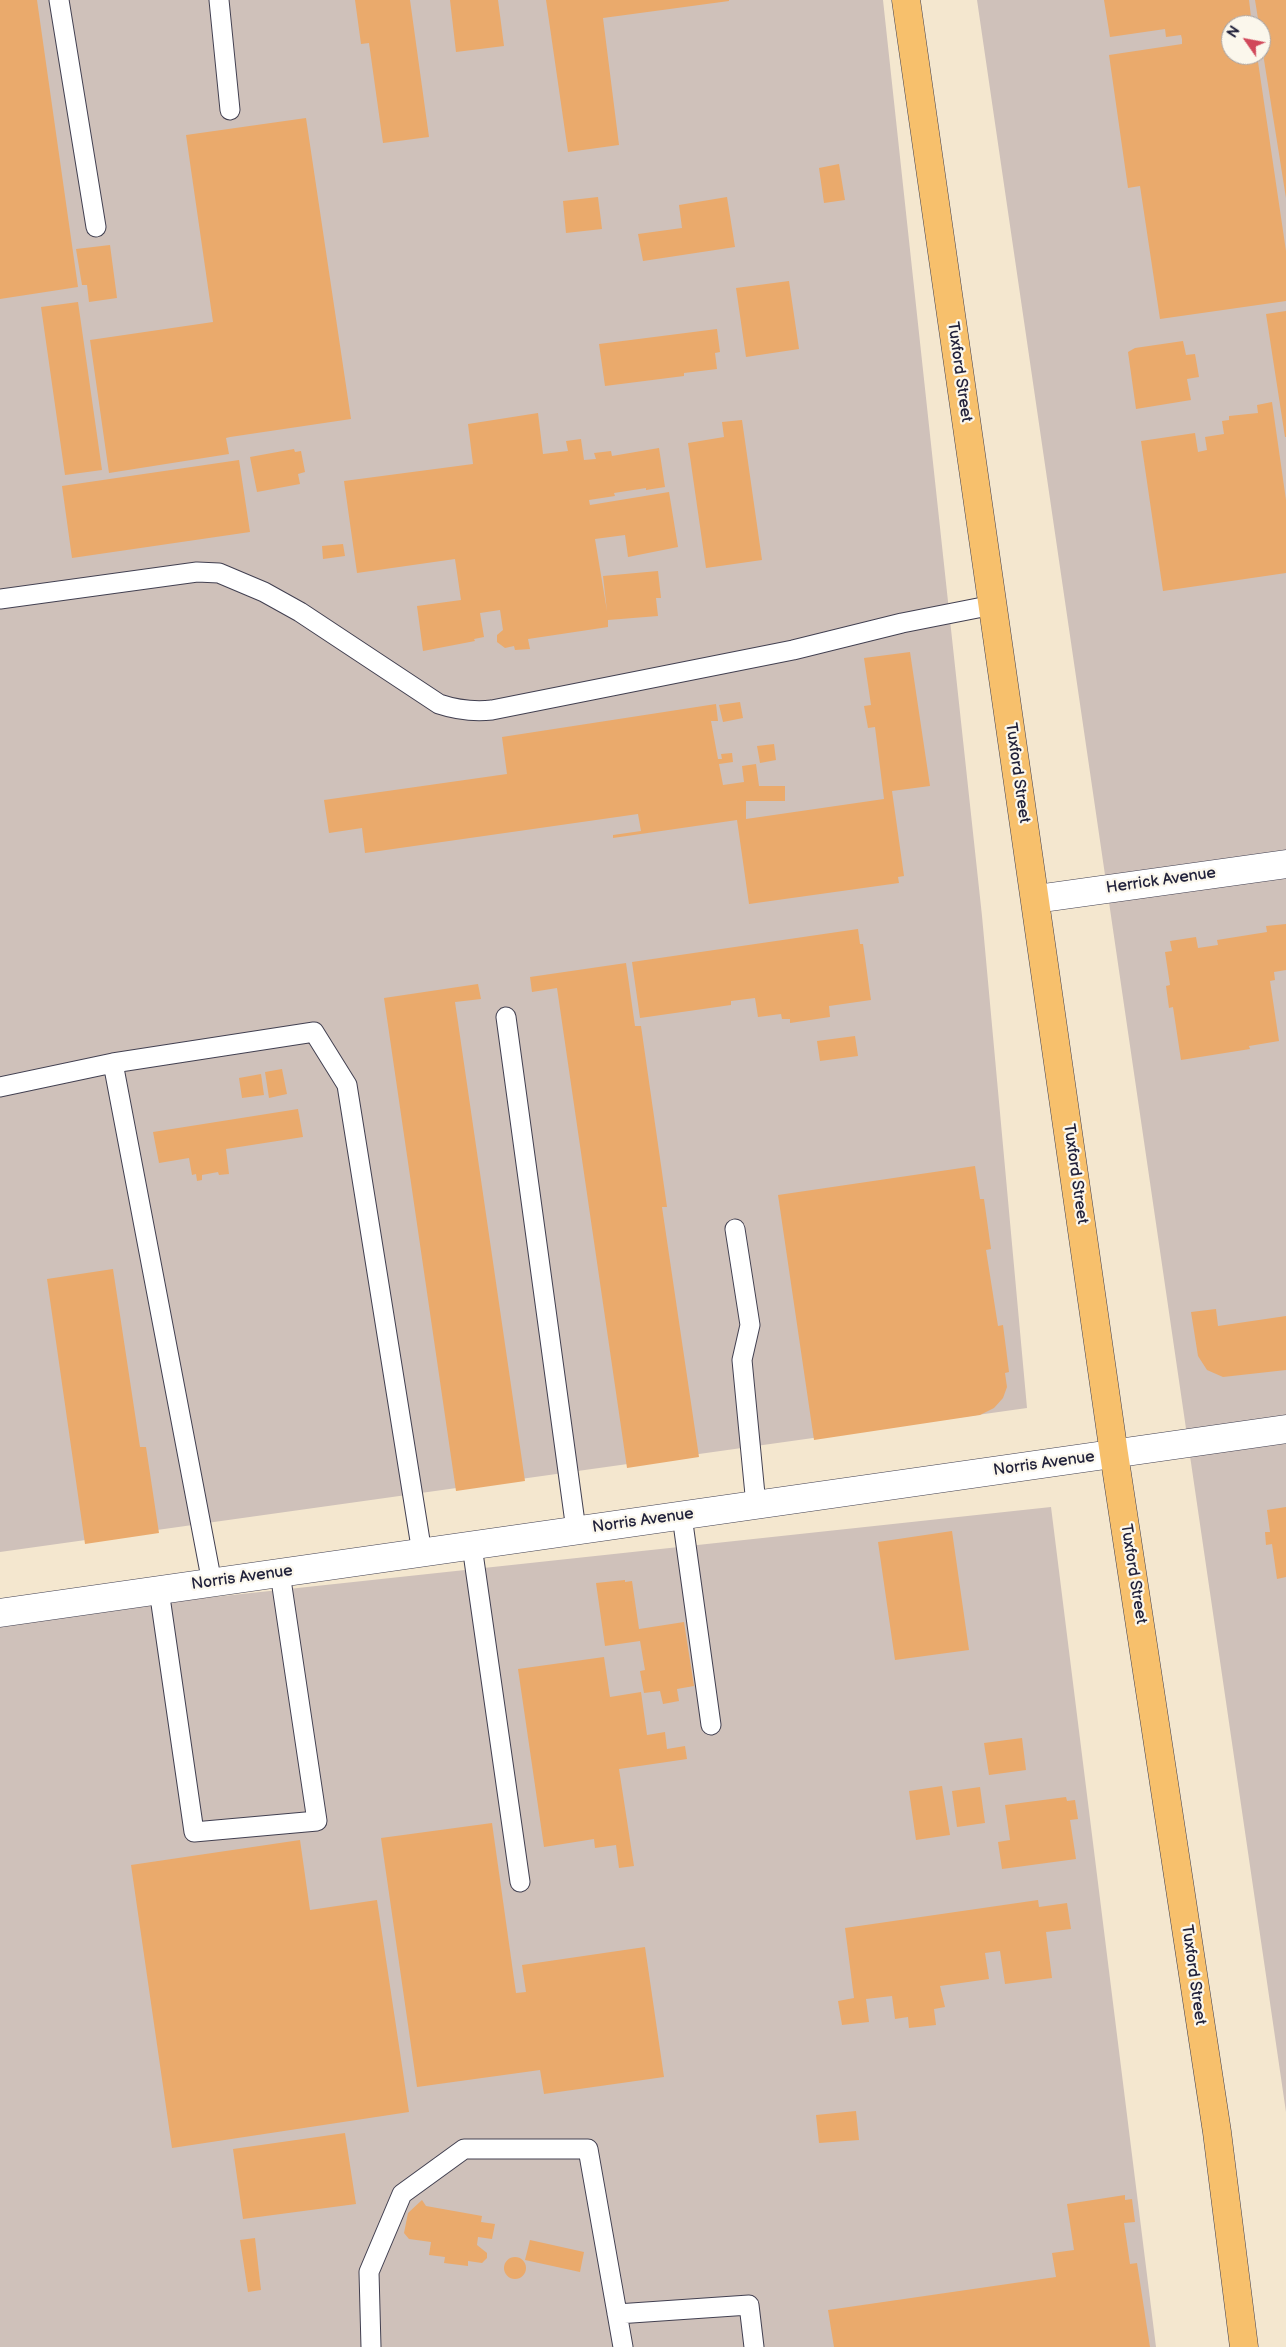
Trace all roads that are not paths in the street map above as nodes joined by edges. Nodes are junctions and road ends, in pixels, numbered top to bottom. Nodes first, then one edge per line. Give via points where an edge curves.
1 (59, 0) edge
2 (219, 0) edge
3 (906, 0) edge
4 (230, 110) dead end
5 (96, 227) dead end
6 (0, 599) edge
7 (993, 604) junction
8 (1286, 864) edge
9 (1036, 899) junction
10 (506, 1017) dead end
11 (113, 1063) junction
12 (0, 1086) edge
13 (735, 1229) dead end
14 (1286, 1429) edge
15 (1114, 1454) junction
16 (756, 1505) junction
17 (682, 1516) junction
18 (576, 1530) junction
19 (472, 1546) junction
20 (422, 1553) junction
21 (280, 1573) junction
22 (212, 1583) junction
23 (159, 1590) junction
24 (0, 1613) edge
25 (711, 1725) dead end
26 (520, 1882) dead end
27 (617, 2314) junction
28 (370, 2347) edge
29 (623, 2347) edge
30 (754, 2347) edge
31 (1244, 2347) edge

1 - 5 lane
2 - 4 lane
3 - 7 main road, Tuxford Street
6 - 7 lane via 197,572 220,573 300,612 439,704 473,712 793,650
7 - 9 main road, Tuxford Street
8 - 9 street, Herrick Avenue
9 - 15 main road, Tuxford Street
10 - 18 lane
11 - 12 lane
11 - 20 lane via 314,1032 347,1085
11 - 22 lane
13 - 16 lane via 750,1325 742,1360
14 - 15 street, Norris Avenue
15 - 16 street, Norris Avenue
15 - 31 main road, Tuxford Street via 1217,2132
16 - 17 street, Norris Avenue
17 - 18 street, Norris Avenue
17 - 25 lane
18 - 19 street, Norris Avenue
19 - 20 street, Norris Avenue
19 - 26 lane
20 - 21 street, Norris Avenue
21 - 22 street, Norris Avenue
21 - 23 lane via 317,1821 194,1832
22 - 23 street, Norris Avenue
23 - 24 street, Norris Avenue
27 - 28 lane via 588,2150 464,2149 402,2194 368,2272
27 - 29 lane
27 - 30 lane via 749,2305

